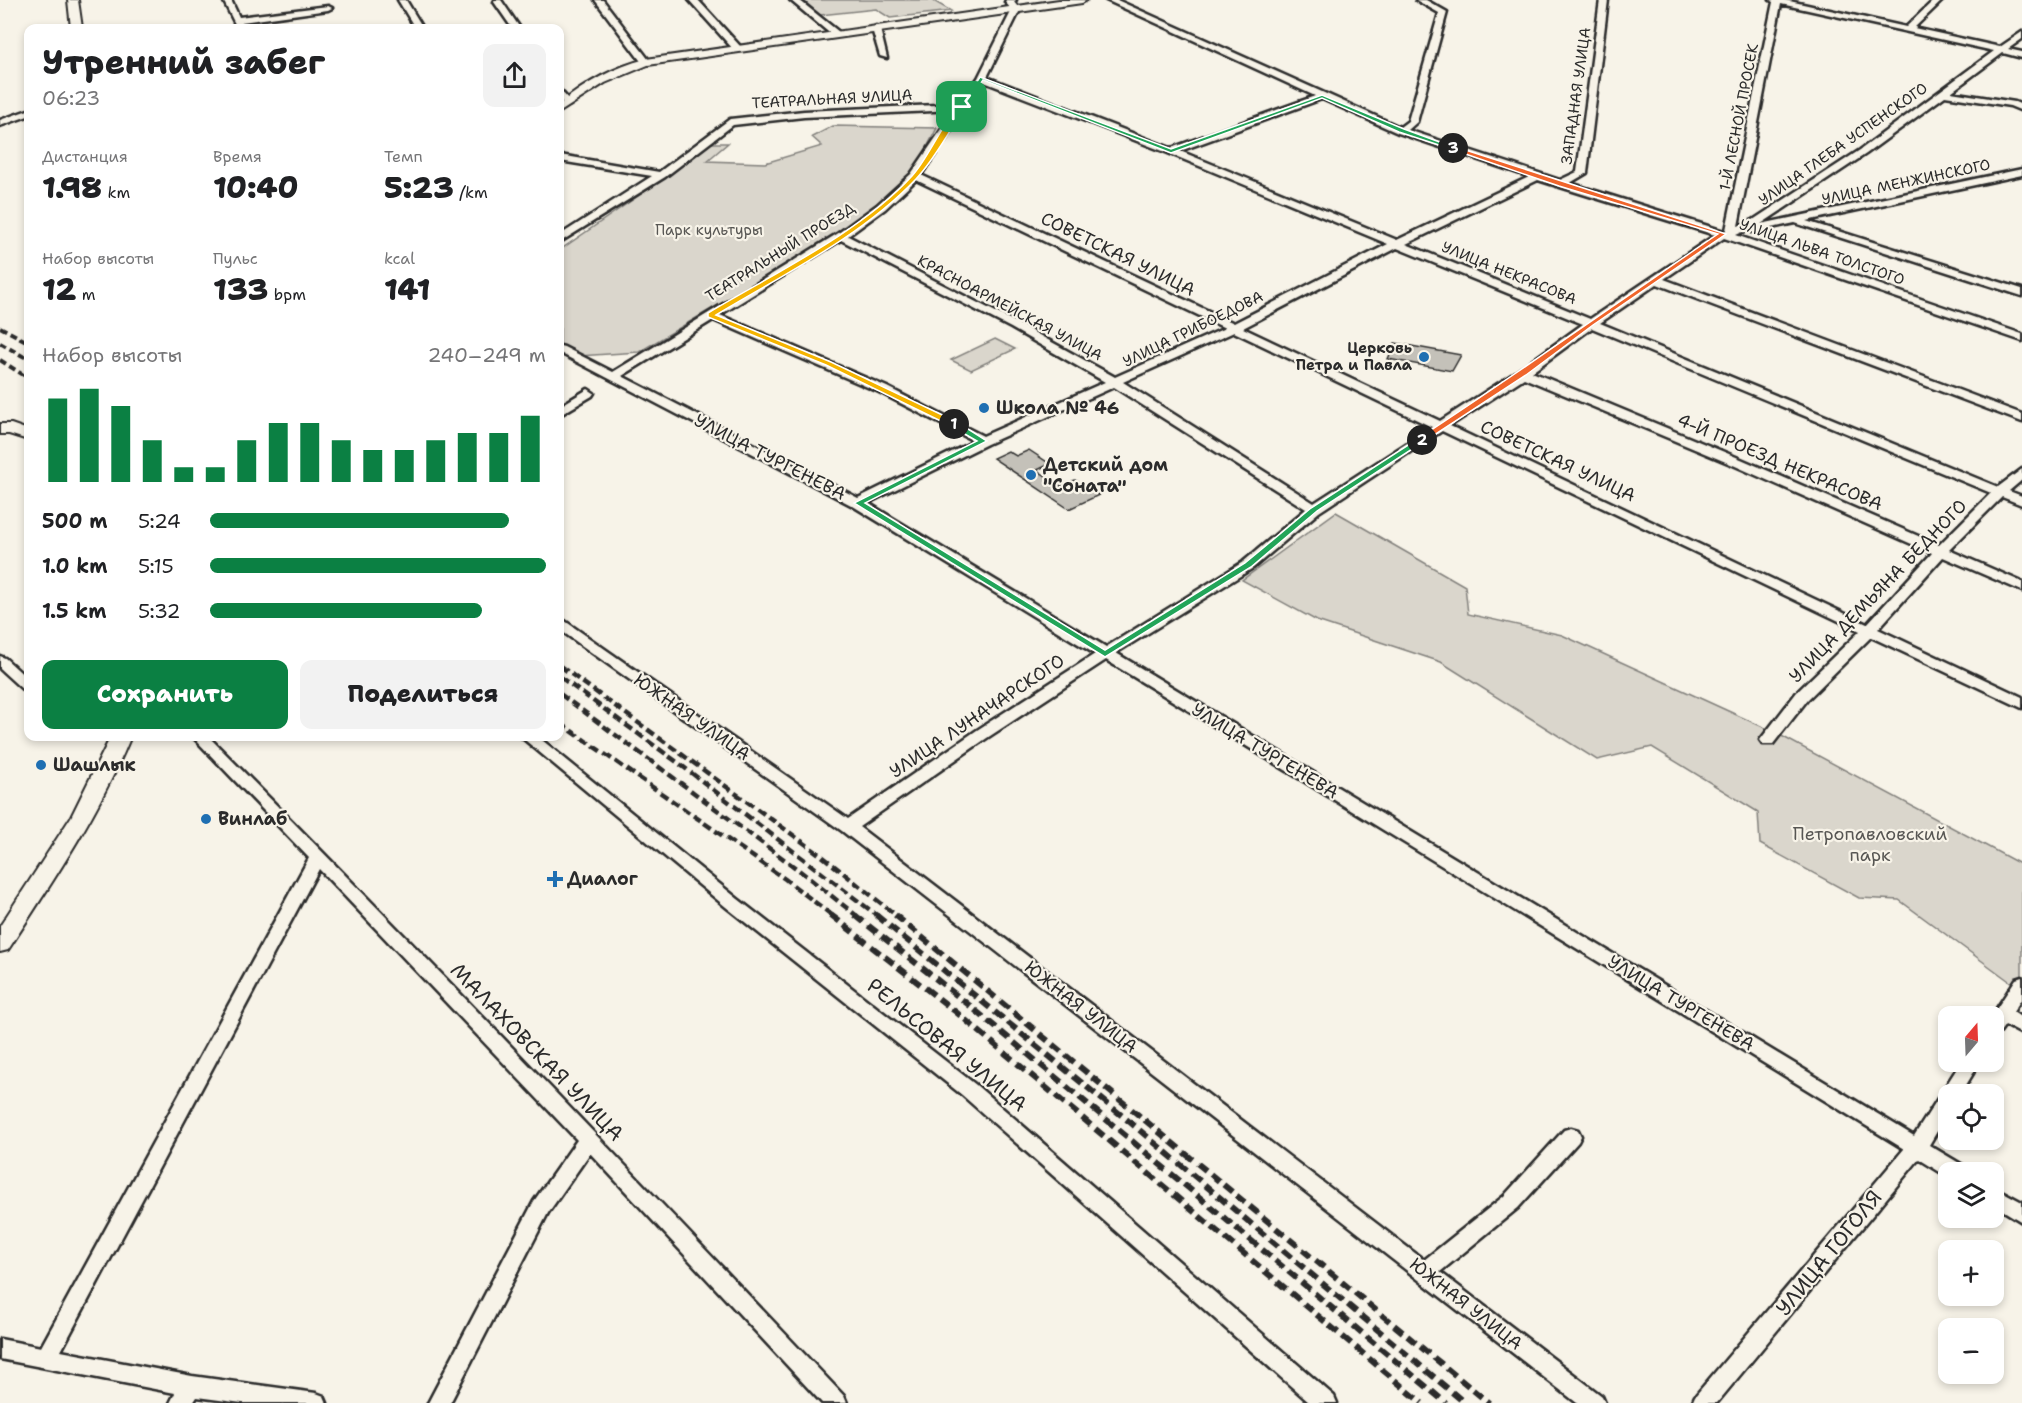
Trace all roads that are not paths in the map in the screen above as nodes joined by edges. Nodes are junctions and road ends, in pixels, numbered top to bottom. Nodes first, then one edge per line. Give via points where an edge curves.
1 (73, 0) edge
2 (227, 0) edge
3 (402, 0) edge
4 (599, 0) edge
5 (693, 0) edge
6 (794, 0) edge
7 (1082, 0) edge
8 (1110, 0) edge
9 (1420, 0) edge
10 (1604, 0) edge
11 (1776, 0) edge
12 (1939, 0) edge
13 (498, 2) dead end
14 (1014, 5) edge
15 (328, 8) dead end
16 (76, 24) edge
17 (238, 24) edge
18 (417, 24) edge
19 (513, 24) edge
20 (1909, 28) junction
21 (876, 29) junction
22 (836, 34) junction
23 (2022, 34) edge
24 (737, 48) junction
25 (2002, 50) junction
26 (2022, 55) edge
27 (884, 56) dead end
28 (646, 62) junction
29 (982, 78) junction
30 (1943, 93) junction
31 (1322, 96) junction
32 (564, 105) edge
33 (962, 107) junction
34 (2022, 108) edge
35 (24, 114) edge
36 (0, 123) edge
37 (1401, 131) junction
38 (1171, 151) junction
39 (564, 159) edge
40 (2022, 172) edge
41 (661, 175) junction
42 (915, 176) junction
43 (1538, 176) junction
44 (1561, 184) junction
45 (1796, 221) junction
46 (1727, 233) junction
47 (564, 236) edge
48 (841, 236) junction
49 (1395, 245) junction
50 (1656, 280) junction
51 (2022, 284) edge
52 (2006, 288) junction
53 (2022, 293) edge
54 (710, 315) junction
55 (1591, 324) junction
56 (1232, 329) junction
57 (2022, 339) edge
58 (564, 352) edge
59 (1523, 373) junction
60 (614, 376) junction
61 (1116, 383) junction
62 (588, 393) dead end
63 (564, 408) edge
64 (2022, 418) edge
65 (1444, 426) junction
66 (0, 429) edge
67 (24, 434) edge
68 (983, 441) junction
69 (2022, 472) edge
70 (1999, 492) junction
71 (2022, 501) edge
72 (858, 503) junction
73 (1314, 509) junction
74 (1940, 550) junction
75 (2022, 587) edge
76 (564, 627) edge
77 (1869, 630) junction
78 (1105, 654) junction
79 (0, 661) edge
80 (24, 683) edge
81 (2022, 703) edge
82 (1768, 740) dead end
83 (119, 741) edge
84 (204, 741) edge
85 (533, 741) edge
86 (848, 827) junction
87 (318, 856) junction
88 (0, 944) edge
89 (2022, 984) edge
90 (2004, 1012) edge
91 (2004, 1022) edge
92 (2022, 1027) edge
93 (1938, 1114) edge
94 (1570, 1136) dead end
95 (590, 1139) junction
96 (1917, 1147) junction
97 (1941, 1162) edge
98 (2004, 1201) edge
99 (2022, 1212) edge
100 (1424, 1272) junction
101 (0, 1349) edge
102 (46, 1358) junction
103 (186, 1394) edge
104 (316, 1403) edge
105 (439, 1403) edge
106 (836, 1403) edge
107 (1326, 1403) edge
108 (1594, 1403) edge
109 (1703, 1403) edge

1 - 16 main road
2 - 17 street
3 - 18 street
4 - 28 street
5 - 24 street
6 - 22 street
7 - 14 main road
8 - 31 street, УЛИЦА ЛЬВА ТОЛСТОГО
9 - 37 street via 1443,12 1412,122
10 - 44 street, ЗАПАДНАЯ УЛИЦА via 1582,173
11 - 20 street
11 - 46 street, 1-Й ЛЕСНОЙ ПРОСЕК
12 - 20 street
13 - 19 street
14 - 21 main road
14 - 29 street, ТЕАТРАЛЬНЫЙ ПРОЕЗД
15 - 17 street
20 - 25 street
21 - 22 main road
21 - 27 street
22 - 24 main road
23 - 25 street, УЛИЦА ГЛЕБА УСПЕНСКОГО
24 - 28 main road
25 - 26 street
25 - 30 street, УЛИЦА ГЛЕБА УСПЕНСКОГО
28 - 32 main road via 611,74
29 - 33 street, ТЕАТРАЛЬНЫЙ ПРОЕЗД
29 - 38 street, УЛИЦА НЕКРАСОВА
30 - 34 street
30 - 46 street, УЛИЦА ГЛЕБА УСПЕНСКОГО via 1757,222
31 - 37 street, УЛИЦА ЛЬВА ТОЛСТОГО
31 - 38 street
33 - 41 street, ТЕАТРАЛЬНАЯ УЛИЦА via 742,119 730,122
33 - 42 street, ТЕАТРАЛЬНЫЙ ПРОЕЗД
35 - 36 street
37 - 43 street, УЛИЦА ЛЬВА ТОЛСТОГО
38 - 49 street, УЛИЦА НЕКРАСОВА
39 - 41 street
40 - 45 street, УЛИЦА МЕНЖИНСКОГО
41 - 47 street, ТЕАТРАЛЬНАЯ УЛИЦА
42 - 48 street, ТЕАТРАЛЬНЫЙ ПРОЕЗД
42 - 56 street, СОВЕТСКАЯ УЛИЦА
43 - 44 street, УЛИЦА ЛЬВА ТОЛСТОГО
43 - 49 street, УЛИЦА ГРИБОЕДОВА
44 - 46 street, УЛИЦА ЛЬВА ТОЛСТОГО
45 - 46 street, УЛИЦА ГЛЕБА УСПЕНСКОГО
45 - 52 street
46 - 50 street, УЛИЦА ЛУНАЧАРСКОГО
46 - 57 street, УЛИЦА ЛЬВА ТОЛСТОГО
48 - 54 street, ТЕАТРАЛЬНЫЙ ПРОЕЗД
48 - 61 street, КРАСНОАРМЕЙСКАЯ УЛИЦА
49 - 55 street, УЛИЦА НЕКРАСОВА
49 - 56 street, УЛИЦА ГРИБОЕДОВА
50 - 55 street, УЛИЦА ЛУНАЧАРСКОГО
50 - 64 street
51 - 52 street
52 - 53 street
54 - 60 street, ТЕАТРАЛЬНЫЙ ПРОЕЗД
54 - 68 street via 828,363
55 - 59 street, УЛИЦА ЛУНАЧАРСКОГО
55 - 70 street, УЛИЦА НЕКРАСОВА
56 - 61 street, УЛИЦА ГРИБОЕДОВА
56 - 65 street, СОВЕТСКАЯ УЛИЦА
58 - 60 street, УЛИЦА ТУРГЕНЕВА
59 - 65 street, УЛИЦА ЛУНАЧАРСКОГО
59 - 74 street, 4-Й ПРОЕЗД НЕКРАСОВА
60 - 72 street, УЛИЦА ТУРГЕНЕВА
61 - 68 street, УЛИЦА ГРИБОЕДОВА
61 - 73 street, КРАСНОАРМЕЙСКАЯ УЛИЦА
62 - 63 street
65 - 73 street, УЛИЦА ЛУНАЧАРСКОГО
65 - 77 street, СОВЕТСКАЯ УЛИЦА
66 - 67 main road
68 - 72 street, УЛИЦА ГРИБОЕДОВА
69 - 70 street, УЛИЦА ДЕМЬЯНА БЕДНОГО
70 - 71 street, УЛИЦА НЕКРАСОВА
70 - 74 street, УЛИЦА ДЕМЬЯНА БЕДНОГО
72 - 78 street, УЛИЦА ТУРГЕНЕВА
73 - 78 street, УЛИЦА ЛУНАЧАРСКОГО via 1248,565
74 - 75 street, 4-Й ПРОЕЗД НЕКРАСОВА
74 - 77 street, УЛИЦА ДЕМЬЯНА БЕДНОГО
76 - 86 street, ЮЖНАЯ УЛИЦА
77 - 81 street, СОВЕТСКАЯ УЛИЦА
77 - 82 street, УЛИЦА ДЕМЬЯНА БЕДНОГО via 1783,715
78 - 86 street, УЛИЦА ЛУНАЧАРСКОГО
78 - 96 street, УЛИЦА ТУРГЕНЕВА
79 - 80 street
83 - 88 main road via 83,819
84 - 87 street, МАЛАХОВСКАЯ УЛИЦА
85 - 107 street, РЕЛЬСОВАЯ УЛИЦА via 969,1090
86 - 100 street, ЮЖНАЯ УЛИЦА
87 - 95 street, МАЛАХОВСКАЯ УЛИЦА
87 - 102 street
89 - 90 street
91 - 92 street
93 - 96 street, УЛИЦА ГОГОЛЯ
94 - 100 street via 1511,1202
95 - 105 street via 541,1207
95 - 106 street, МАЛАХОВСКАЯ УЛИЦА
96 - 97 street, УЛИЦА ТУРГЕНЕВА
96 - 109 street, УЛИЦА ГОГОЛЯ
98 - 99 street
100 - 108 street, ЮЖНАЯ УЛИЦА
101 - 102 street
102 - 103 street
103 - 104 street

